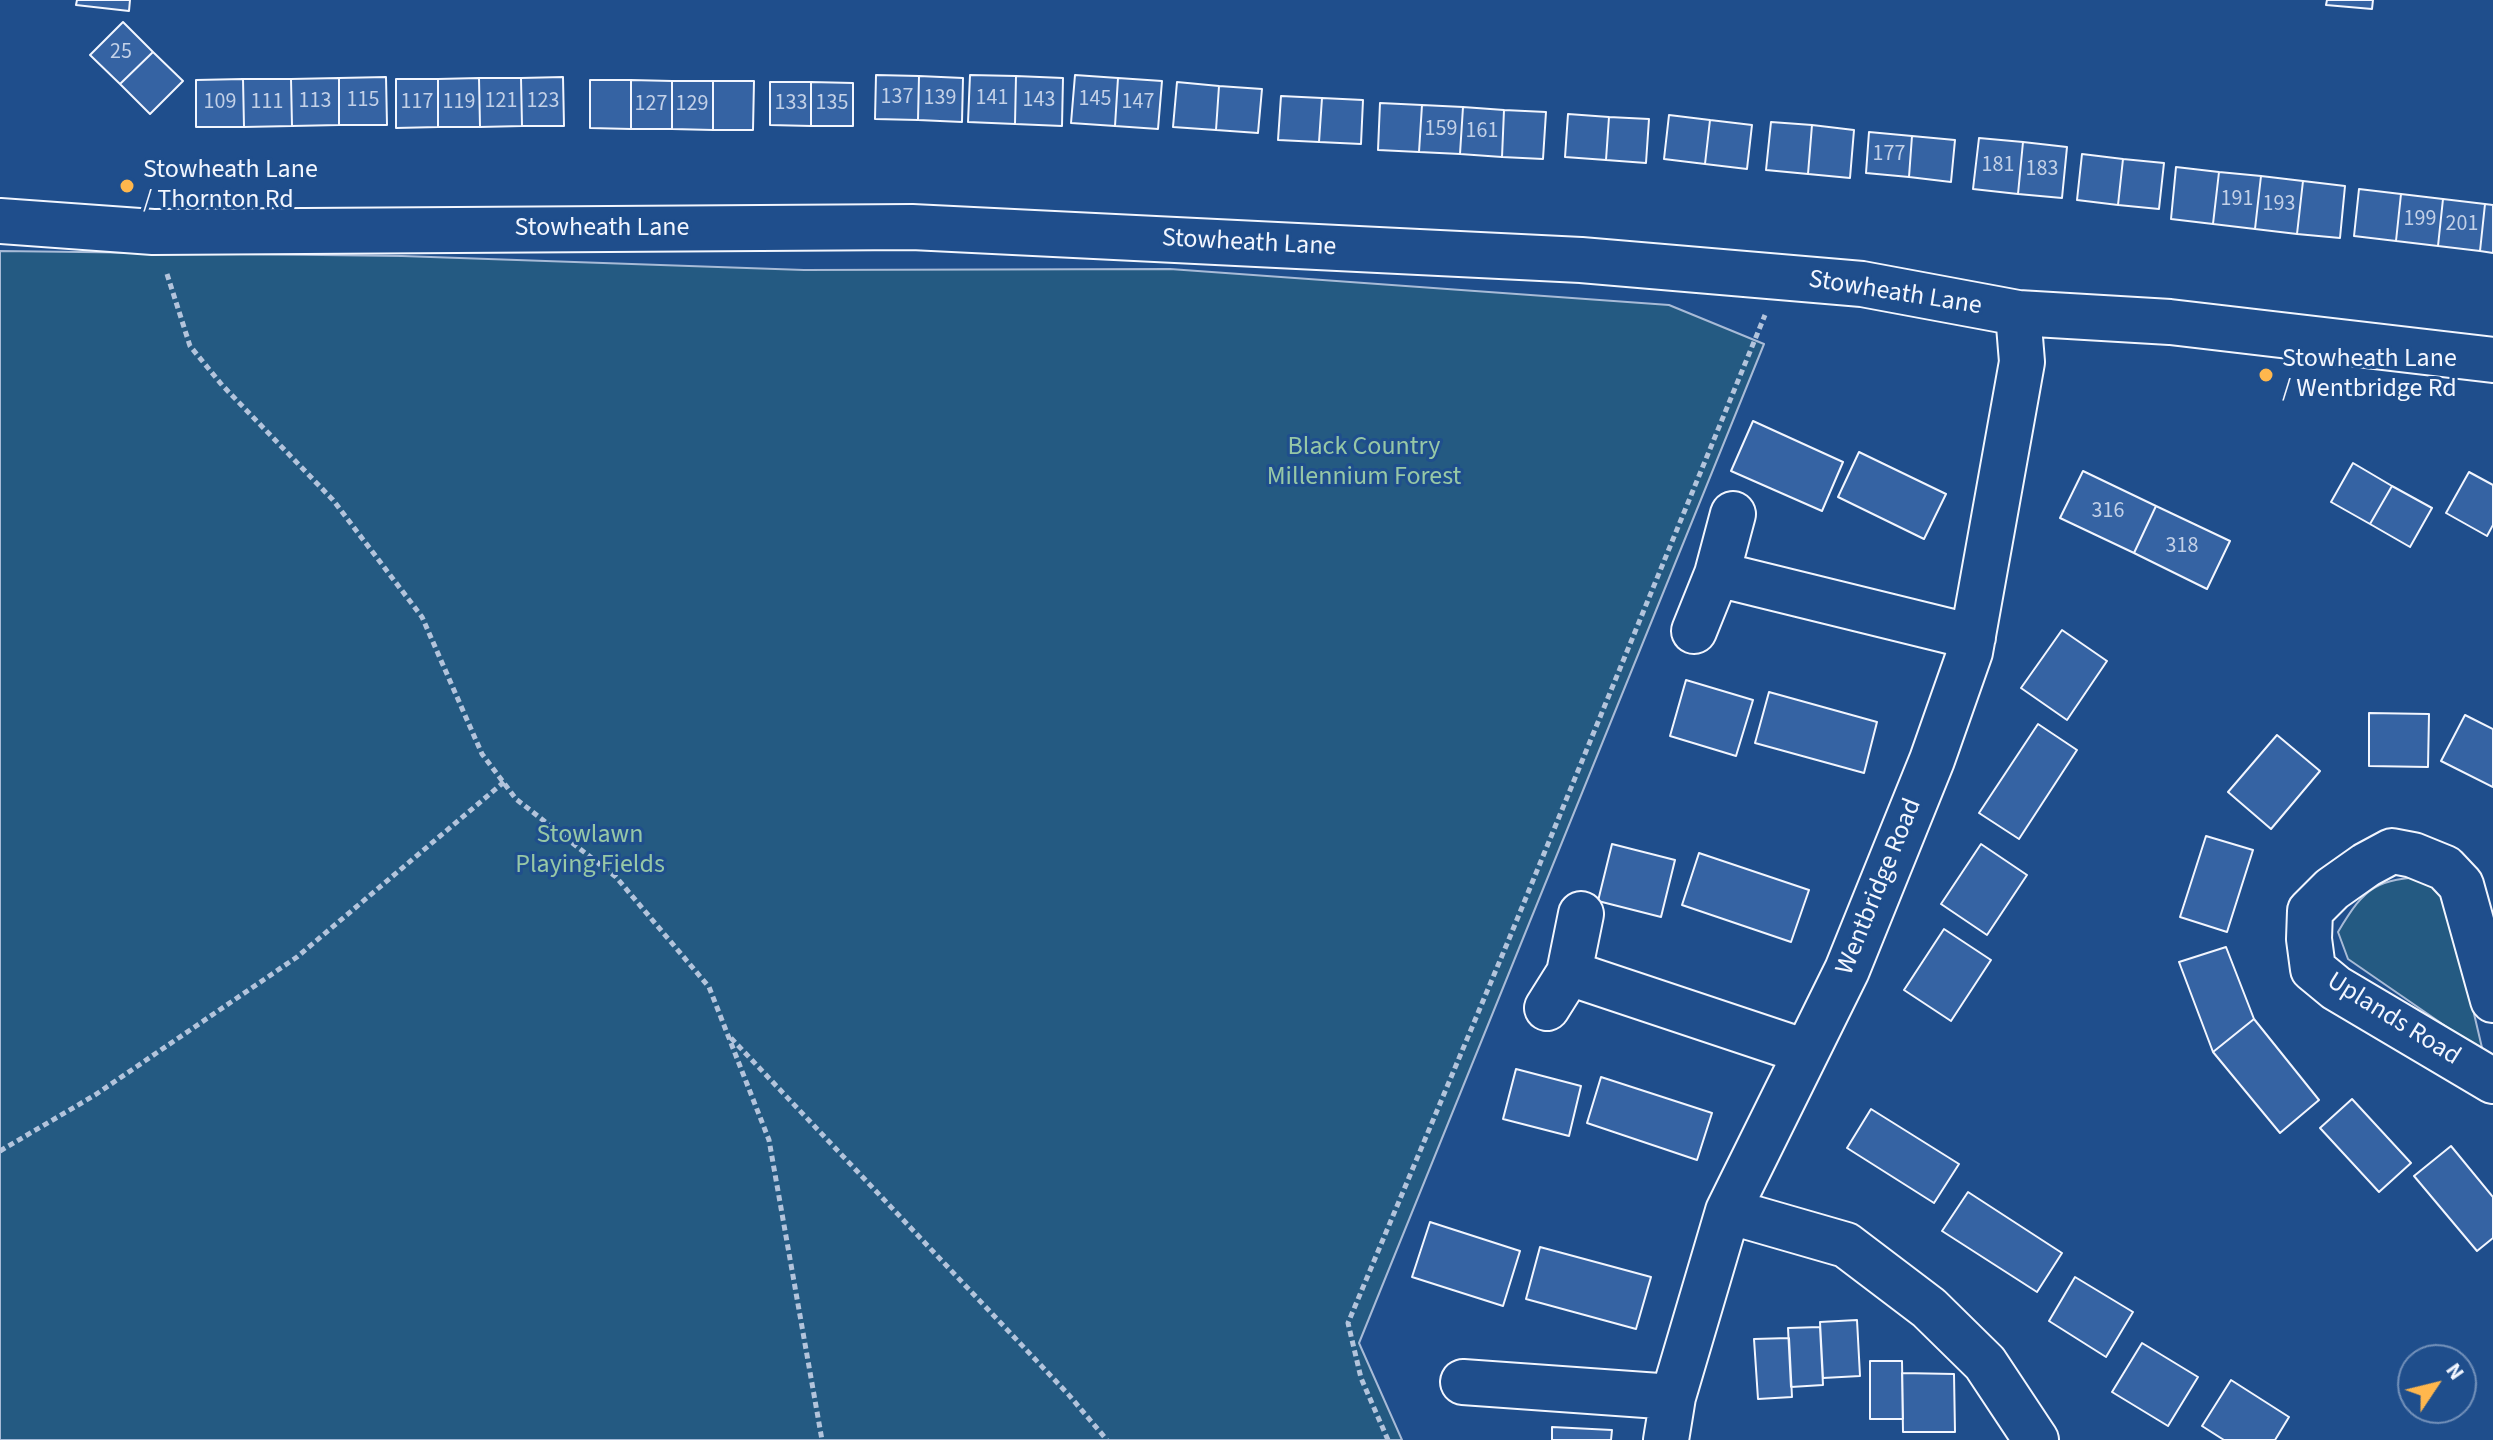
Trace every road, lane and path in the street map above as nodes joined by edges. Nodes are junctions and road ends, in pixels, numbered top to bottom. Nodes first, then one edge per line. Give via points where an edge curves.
1 (0, 221) edge
2 (153, 232) junction
3 (1781, 277) junction
4 (2018, 313) junction
5 (2493, 360) edge
6 (1733, 514) dead end
7 (1717, 574) junction
8 (1694, 631) dead end
9 (1973, 637) junction
10 (504, 782) junction
11 (1581, 914) dead end
12 (2493, 1000) edge
13 (727, 1034) junction
14 (1806, 1052) junction
15 (2493, 1081) edge
16 (0, 1151) edge
17 (1728, 1211) junction
18 (1463, 1382) dead end
19 (1673, 1397) junction
20 (822, 1440) edge
21 (1107, 1440) edge
22 (1388, 1440) edge
23 (1666, 1440) edge
24 (2036, 1440) edge

1 - 2 street, Stowheath Lane
2 - 3 street, Stowheath Lane via 912,227 1581,260
2 - 10 path via 190,346 333,500 422,617 482,754
3 - 4 street, Stowheath Lane via 1862,284
3 - 22 path via 1348,1323 1361,1378
4 - 5 street, Stowheath Lane via 2170,322
4 - 9 street, Wentbridge Road via 2022,362
6 - 7 street
7 - 8 street
7 - 9 street
9 - 14 street, Wentbridge Road via 1932,760 1847,970
10 - 13 path via 516,799 616,877 709,987
10 - 16 path via 297,957 95,1095
11 - 14 street via 1558,991
12 - 15 street, Uplands Road via 2461,885 2445,868 2392,851 2332,889 2310,911 2313,969
13 - 20 path via 769,1140
13 - 21 path
14 - 17 street, Wentbridge Road
17 - 19 street, Wentbridge Road
17 - 24 street via 1846,1245 1929,1308 1985,1363
18 - 19 street
19 - 23 street, Wentbridge Road

